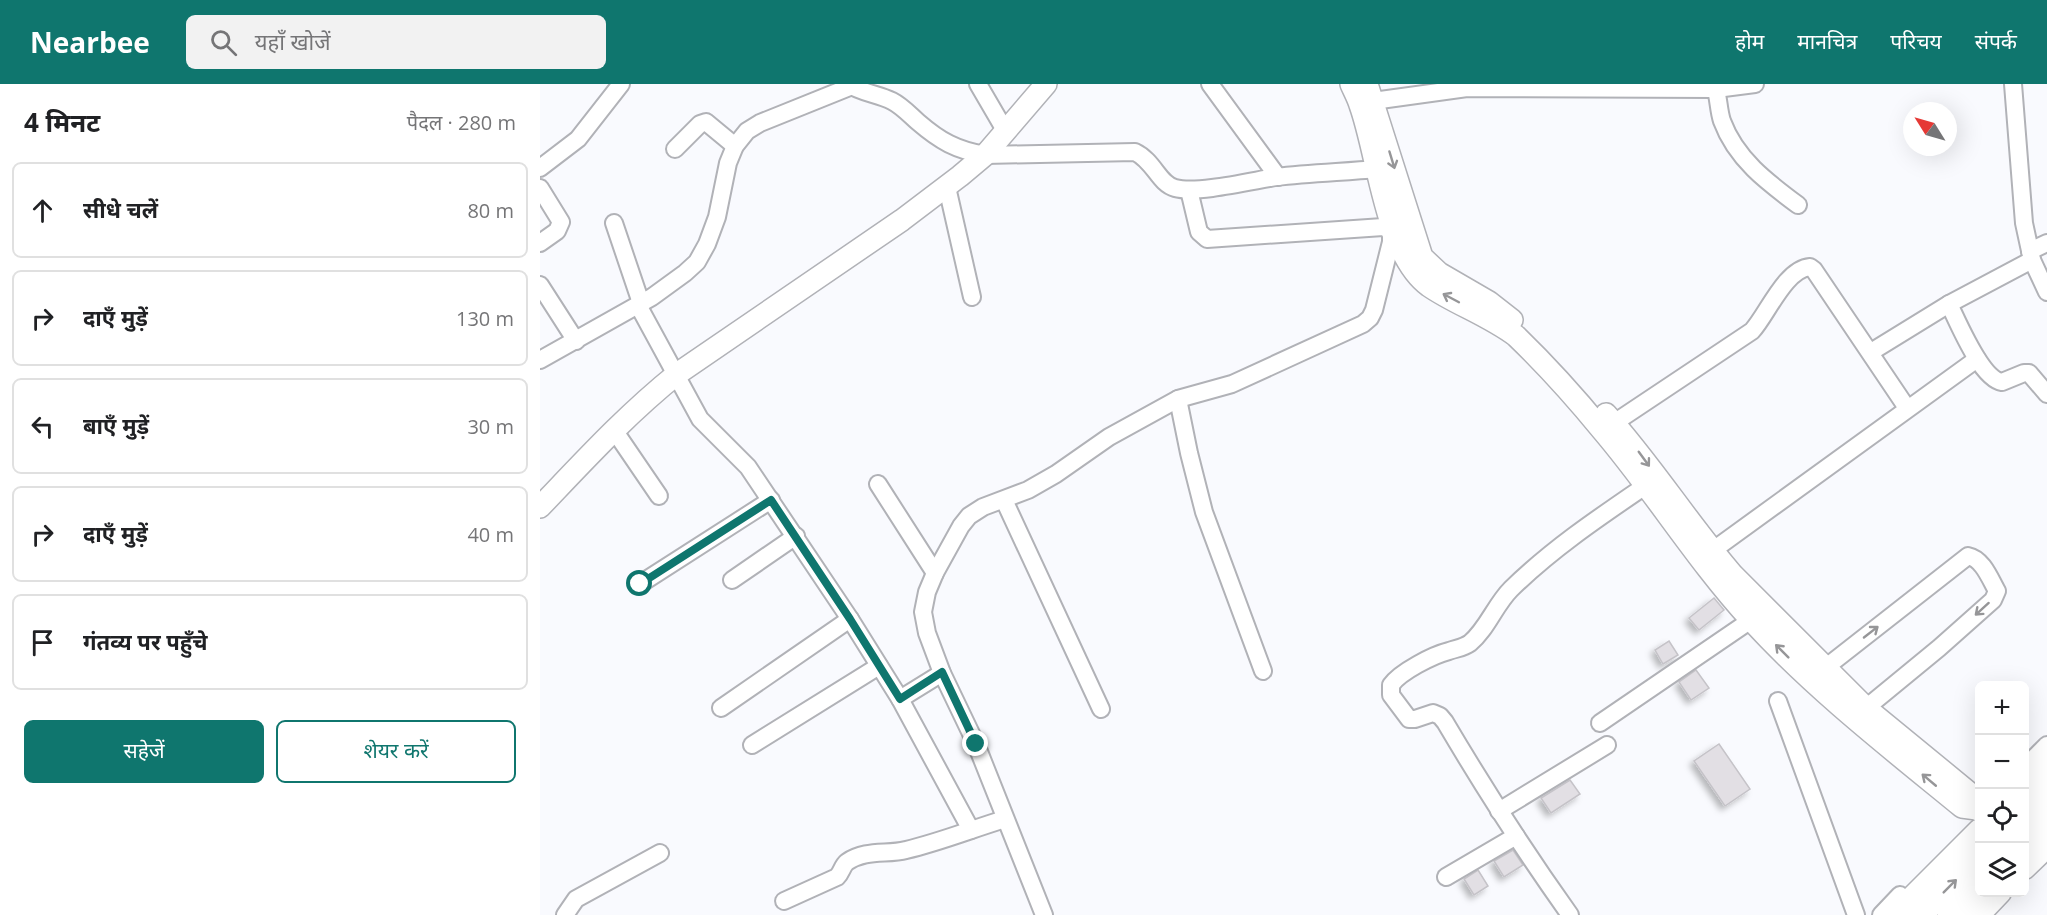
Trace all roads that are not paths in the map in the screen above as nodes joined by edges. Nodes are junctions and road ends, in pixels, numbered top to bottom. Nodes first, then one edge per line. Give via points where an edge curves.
1 (621, 84) edge
2 (978, 84) edge
3 (1046, 84) edge
4 (1210, 84) edge
5 (1351, 84) edge
6 (1755, 84) edge
7 (2013, 84) edge
8 (850, 85) edge
9 (1470, 86) edge
10 (1715, 86) edge
11 (1370, 92) edge
12 (1005, 132) junction
13 (735, 146) junction
14 (675, 149) dead end
15 (985, 155) junction
16 (540, 168) edge
17 (1377, 169) junction
18 (1278, 177) junction
19 (947, 187) junction
20 (540, 188) edge
21 (1189, 190) junction
22 (1798, 205) dead end
23 (614, 223) dead end
24 (540, 243) edge
25 (2047, 243) edge
26 (2031, 255) junction
27 (540, 285) edge
28 (2047, 292) edge
29 (972, 297) dead end
30 (639, 304) junction
31 (1949, 304) junction
32 (576, 341) junction
33 (1871, 352) junction
34 (1977, 359) junction
35 (540, 360) edge
36 (677, 374) junction
37 (2047, 394) edge
38 (1178, 399) junction
39 (1907, 408) junction
40 (1614, 423) junction
41 (614, 430) junction
42 (878, 484) dead end
43 (1645, 486) junction
44 (659, 496) dead end
45 (771, 500) junction
46 (1004, 500) junction
47 (540, 507) edge
48 (796, 536) junction
49 (1712, 552) junction
50 (935, 573) junction
51 (732, 580) dead end
52 (640, 584) dead end
53 (850, 619) junction
54 (1750, 620) junction
55 (879, 666) junction
56 (1825, 668) junction
57 (1263, 671) dead end
58 (942, 672) junction
59 (900, 699) junction
60 (1778, 701) dead end
61 (721, 708) dead end
62 (1866, 708) junction
63 (1101, 709) dead end
64 (1600, 723) dead end
65 (752, 745) dead end
66 (1607, 745) dead end
67 (2047, 745) edge
68 (2029, 764) edge
69 (2047, 764) edge
70 (2029, 781) edge
71 (2047, 789) edge
72 (2029, 808) edge
73 (1975, 809) edge
74 (1499, 811) junction
75 (2047, 818) edge
76 (1005, 819) junction
77 (1975, 823) edge
78 (971, 830) junction
79 (1975, 830) edge
80 (1975, 832) edge
81 (1975, 834) edge
82 (1516, 836) junction
83 (2034, 852) edge
84 (660, 853) dead end
85 (1446, 877) dead end
86 (1975, 890) edge
87 (1994, 897) edge
88 (784, 901) dead end
89 (565, 915) edge
90 (1044, 915) edge
91 (1570, 915) edge
92 (1856, 915) edge
93 (1881, 915) edge
94 (1896, 915) edge
95 (1920, 915) edge
96 (1950, 915) edge
97 (1977, 915) edge

1 - 16 street via 578,139
2 - 12 street
3 - 12 main road
4 - 18 street
5 - 17 main road
6 - 10 street
7 - 26 street via 2024,223
8 - 13 street via 760,123
8 - 15 street via 892,101 951,146
9 - 10 street
9 - 11 street
10 - 22 street via 1722,120 1746,162
11 -> 40 main road via 1422,257 1439,273 1489,302 1542,345
12 - 15 main road
13 - 14 street via 706,122
13 - 30 street via 717,217 697,262
15 - 19 main road
15 - 21 street via 1136,152 1149,160 1167,185
17 - 18 street
43 -> 17 main road via 1603,430 1516,336 1429,286 1416,274 1395,234
18 - 21 street
19 - 29 street
19 - 36 main road
20 - 24 street via 561,222 557,231
21 - 38 street via 1199,232 1207,239 1383,227 1388,229 1391,242 1374,310 1363,324 1232,384
23 - 30 street
25 - 26 street
26 - 28 street
26 - 31 street
27 - 32 street
30 - 32 street
30 - 36 street
31 - 33 street
31 - 34 street
32 - 35 street
33 - 39 street
33 - 40 street via 1814,270 1805,267 1780,290 1752,331
34 - 37 street via 1998,382 2029,373
34 - 39 street
36 - 41 main road
36 - 45 street via 700,419 748,467
38 - 46 street via 1109,437 1056,474
38 - 57 street via 1204,512
39 - 49 street
40 -> 49 main road
41 - 44 street
41 - 47 main road
42 - 50 street
43 - 54 main road
43 - 74 street via 1554,550 1499,602 1477,637 1460,649 1433,656 1391,685 1391,695 1408,719 1433,713 1440,716
45 - 48 street
45 - 52 street
46 - 50 street via 969,516
46 - 63 street
48 - 51 street
48 - 53 street
49 - 56 main road
50 - 58 street via 923,612
53 - 55 street
53 - 61 street
54 - 64 street
77 -> 54 main road via 1962,807 1812,680
55 - 59 street
55 - 65 street
56 - 62 main road
56 -> 62 street via 1968,556 1975,558 1997,591 1993,600
58 - 59 street
58 - 76 street
59 - 78 street
60 - 92 street
62 - 73 main road via 1972,795
66 - 74 street
67 - 68 street
69 - 70 highway
71 - 72 highway
74 - 82 street
75 - 83 highway
76 - 78 street
76 - 90 street
78 - 88 street via 907,850 855,858 844,865 837,877
79 - 93 street via 1956,839
80 - 94 highway
95 -> 81 highway
82 - 85 street
82 - 91 street
84 - 89 street via 576,899
86 - 96 highway
87 - 97 highway

